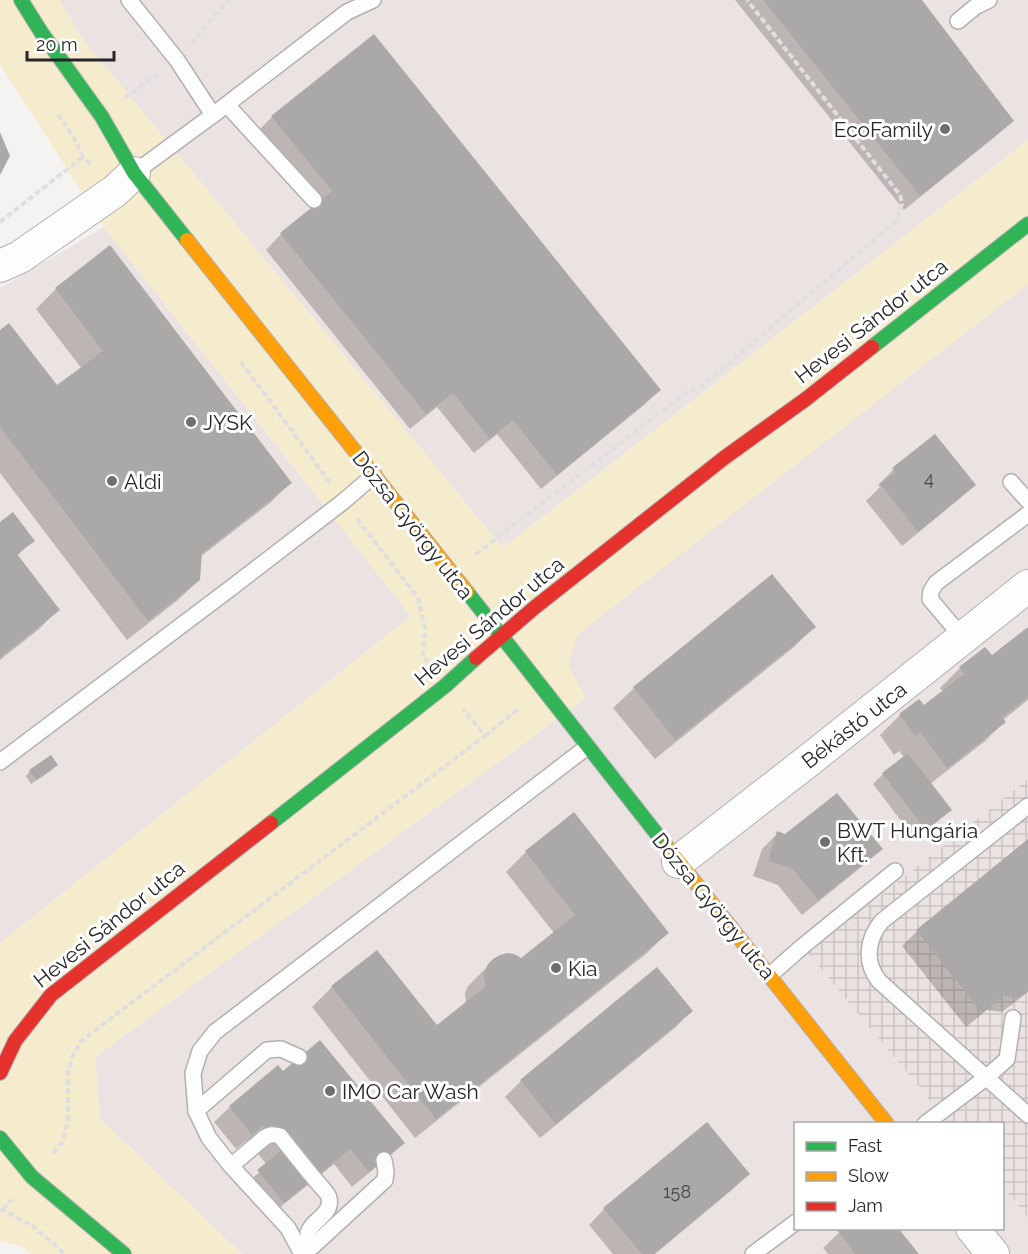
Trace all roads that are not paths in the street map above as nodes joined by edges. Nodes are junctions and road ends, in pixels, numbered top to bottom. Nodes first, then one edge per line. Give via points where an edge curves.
1 (21, 0) edge
2 (129, 0) edge
3 (373, 0) edge
4 (989, 0) edge
5 (958, 21) dead end
6 (227, 105) junction
7 (213, 115) junction
8 (125, 182) junction
9 (314, 200) dead end
10 (1028, 224) edge
11 (0, 266) edge
12 (374, 475) junction
13 (1011, 482) dead end
14 (1028, 501) edge
15 (1028, 514) edge
16 (1028, 586) edge
17 (501, 638) junction
18 (963, 638) junction
19 (587, 747) junction
20 (0, 762) edge
21 (1028, 806) edge
22 (678, 862) junction
23 (896, 871) dead end
24 (770, 975) junction
25 (51, 995) junction
26 (1013, 1018) dead end
27 (7, 1031) dead end
28 (299, 1057) dead end
29 (0, 1073) edge
30 (987, 1077) junction
31 (196, 1111) junction
32 (1028, 1115) edge
33 (885, 1122) edge
34 (928, 1122) edge
35 (0, 1138) edge
36 (384, 1160) dead end
37 (231, 1166) junction
38 (10, 1169) dead end
39 (32, 1177) junction
40 (794, 1223) edge
41 (974, 1230) edge
42 (306, 1251) edge
43 (758, 1252) edge
44 (124, 1254) edge
45 (993, 1254) edge

1 - 8 street, Dózsa György utca via 102,117
2 - 7 lane via 177,60
3 - 6 lane via 348,12
4 - 5 lane
6 - 7 lane
6 - 9 lane
7 - 8 lane
8 - 11 street via 20,257
8 - 12 street, Dózsa György utca
10 - 17 street, Hevesi Sándor utca via 806,399 715,465
12 - 17 street, Dózsa György utca
12 - 20 lane
13 - 14 lane
15 - 18 lane via 936,583 931,591 930,599
16 - 18 street, Békástó utca
17 - 19 street, Dózsa György utca
17 - 25 street, Hevesi Sándor utca
18 - 22 street, Békástó utca
19 - 22 street, Dózsa György utca
19 - 31 lane via 215,1032 200,1051 192,1073
21 - 30 lane via 882,921 870,945 870,962 879,981
22 - 24 street, Dózsa György utca
23 - 24 lane
24 - 33 street, Dózsa György utca
25 - 27 street
25 - 29 street, Hevesi Sándor utca via 15,1041
26 - 30 lane via 1007,1059
28 - 31 lane via 281,1049 267,1050
30 - 32 lane
30 - 34 lane
31 - 37 lane via 209,1138
35 - 39 street
36 - 42 lane via 385,1180
37 - 42 lane
37 - 42 lane via 270,1134 280,1136 329,1199 327,1212 309,1230
38 - 39 street
39 - 44 street
40 - 43 lane
41 - 45 street

